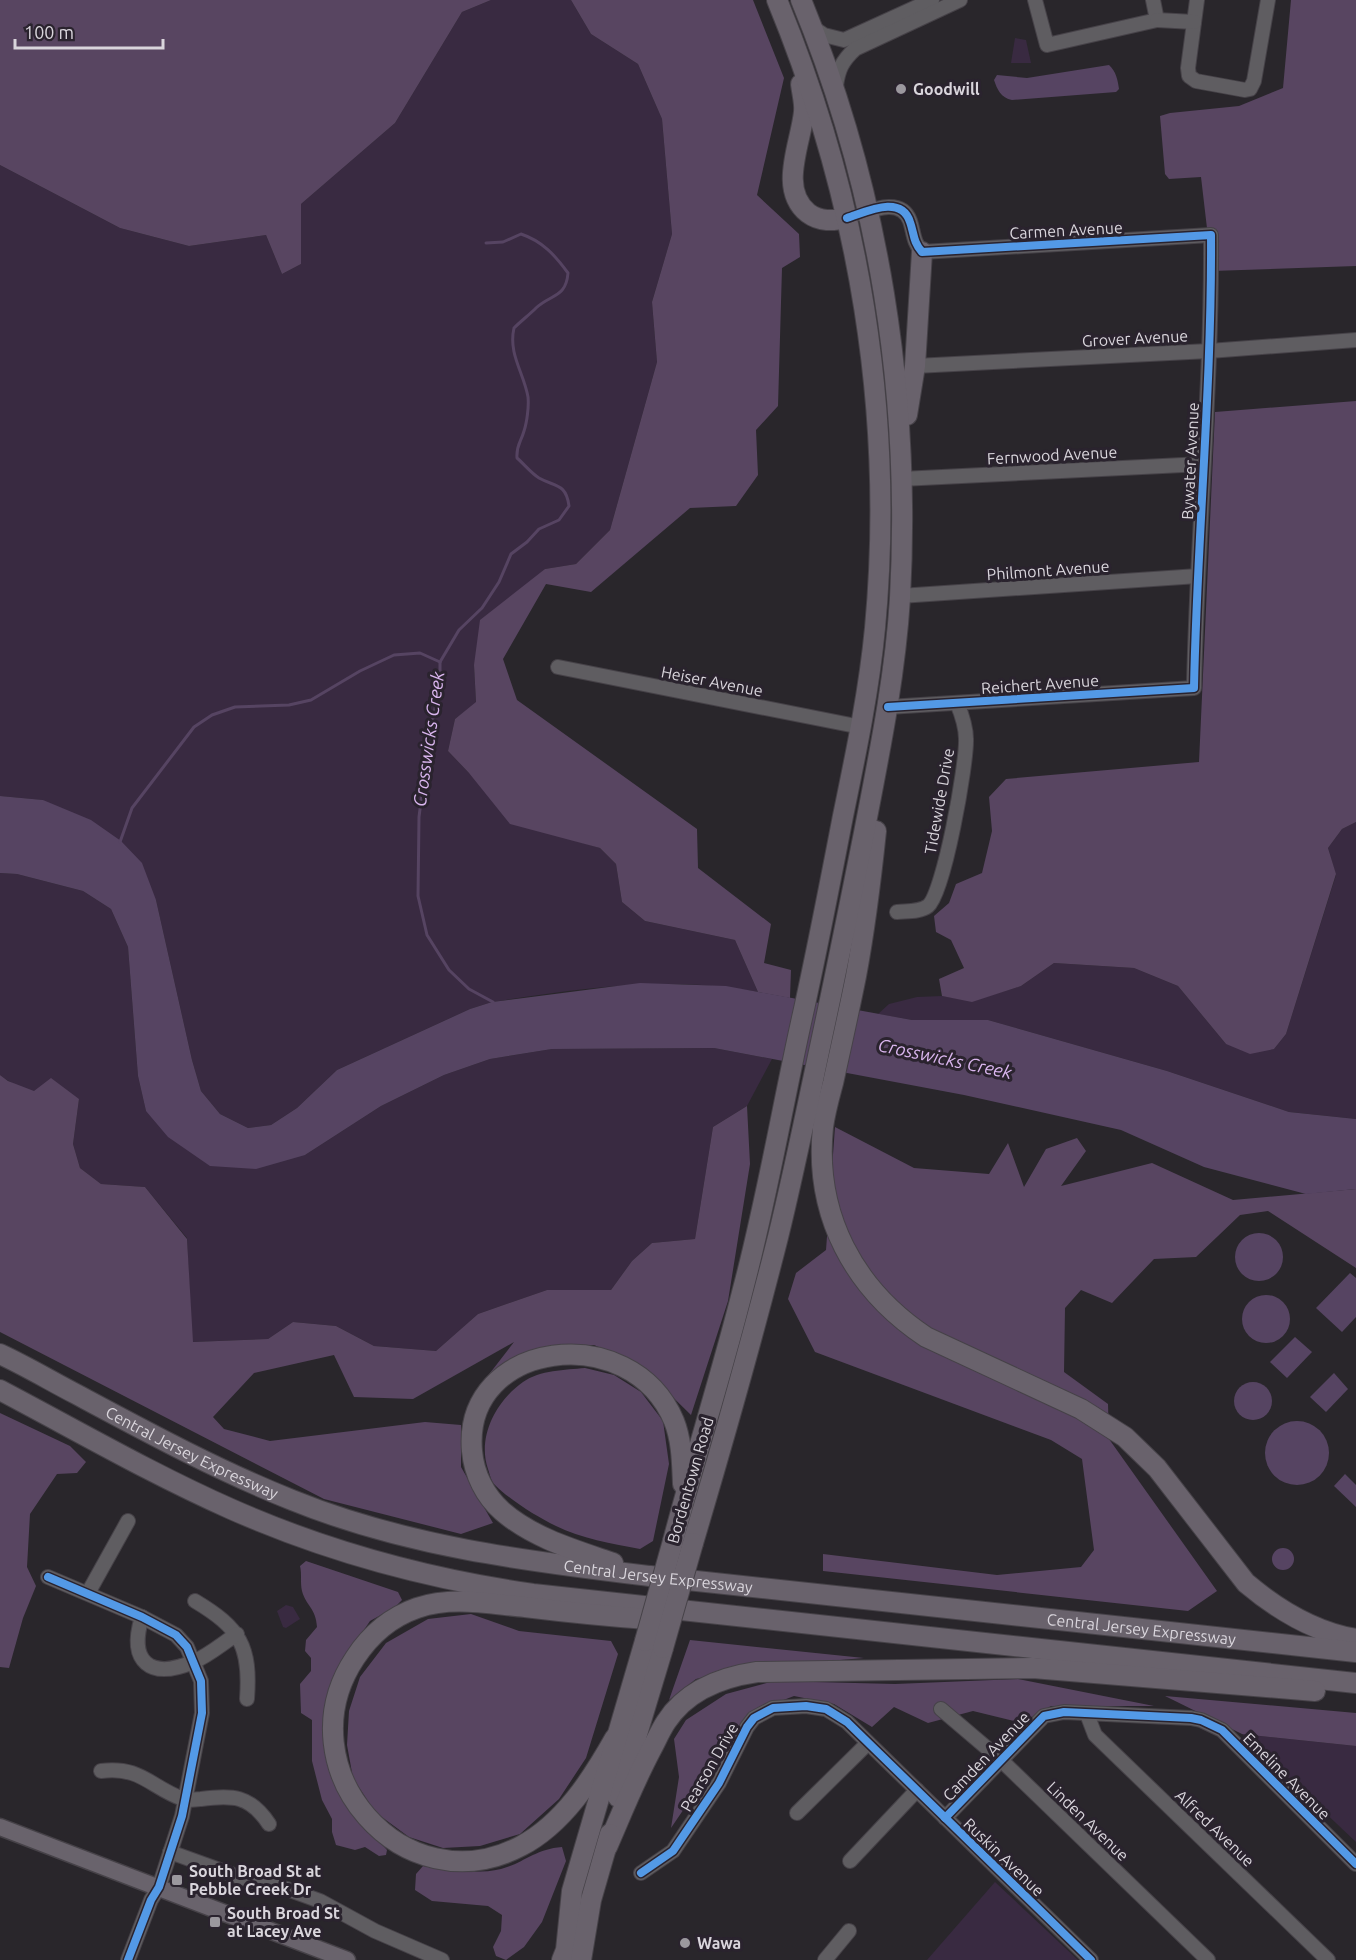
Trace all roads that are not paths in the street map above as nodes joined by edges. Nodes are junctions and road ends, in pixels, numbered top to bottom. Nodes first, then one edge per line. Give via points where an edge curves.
1 (777, 0) edge
2 (801, 0) edge
3 (932, 0) edge
4 (960, 0) edge
5 (1035, 0) edge
6 (1153, 0) edge
7 (1197, 0) edge
8 (1268, 0) edge
9 (1157, 20) junction
10 (1194, 22) junction
11 (811, 26) junction
12 (795, 43) junction
13 (834, 94) junction
14 (868, 211) junction
15 (847, 218) junction
16 (1211, 235) joint
17 (922, 252) junction
18 (1356, 340) edge
19 (1209, 351) junction
20 (915, 366) junction
21 (901, 450) junction
22 (1203, 464) junction
23 (902, 479) junction
24 (1198, 576) junction
25 (900, 596) junction
26 (558, 668) dead end
27 (1194, 688) joint
28 (957, 703) junction
29 (888, 707) junction
30 (861, 728) junction
31 (885, 728) junction
32 (897, 912) dead end
33 (0, 1354) edge
34 (0, 1390) edge
35 (683, 1503) junction
36 (128, 1521) dead end
37 (650, 1576) junction
38 (48, 1577) dead end
39 (88, 1593) junction
40 (195, 1601) dead end
41 (142, 1617) junction
42 (237, 1634) junction
43 (941, 1638) junction
44 (1356, 1639) edge
45 (654, 1645) junction
46 (1356, 1652) edge
47 (194, 1662) junction
48 (1356, 1683) edge
49 (1356, 1693) edge
50 (247, 1699) dead end
51 (941, 1710) dead end
52 (1087, 1714) junction
53 (1191, 1718) joint
54 (847, 1722) joint
55 (615, 1738) junction
56 (868, 1743) junction
57 (1001, 1760) junction
58 (101, 1771) dead end
59 (917, 1790) junction
60 (185, 1800) junction
61 (797, 1813) dead end
62 (945, 1818) junction
63 (269, 1824) dead end
64 (0, 1827) edge
65 (607, 1847) junction
66 (170, 1852) junction
67 (850, 1861) dead end
68 (1356, 1864) edge
69 (641, 1872) dead end
70 (159, 1887) junction
71 (849, 1931) dead end
72 (128, 1960) edge
73 (347, 1960) edge
74 (442, 1960) edge
75 (562, 1960) edge
76 (581, 1960) edge
77 (825, 1960) edge
78 (1091, 1960) edge
79 (1208, 1960) edge
80 (1328, 1960) edge

1 - 12 highway
2 - 11 highway
3 - 11 street via 844,40 824,35
4 - 13 street via 844,58
5 - 9 street via 1047,45
6 - 9 street
7 - 10 street
8 - 10 street via 1250,88 1192,79 1188,68
9 - 10 street
11 - 13 highway
12 - 15 highway, Bordentown Road via 830,146
12 - 15 highway via 804,109 792,184 794,194 814,217 834,221
13 - 14 highway
14 - 15 street
14 - 17 street via 886,206 905,212 913,239
14 - 21 highway via 892,343
15 - 30 highway, Bordentown Road via 869,336 879,456 877,597
16 - 17 street, Carmen Avenue
16 - 19 street, Bywater Avenue
17 - 20 highway
18 - 19 street, Grover Avenue
19 - 20 street, Grover Avenue
19 - 22 street, Bywater Avenue
20 - 21 highway
21 - 23 highway
22 - 23 street, Fernwood Avenue
22 - 24 street, Bywater Avenue
23 - 25 highway
24 - 25 street, Philmont Avenue
24 - 27 street, Bywater Avenue
25 - 29 highway
26 - 30 street, Heiser Avenue
27 - 28 street, Reichert Avenue
28 - 29 street, Reichert Avenue
28 - 32 street, Tidewide Drive via 964,722 966,750 943,870 928,906
29 - 31 highway
30 - 35 highway, Bordentown Road via 744,1286
31 - 44 highway via 869,891 856,975 824,1119 822,1147 831,1214 848,1256 874,1294 907,1325 1081,1408 1125,1437 1156,1468 1255,1590 1305,1623
31 - 45 highway, Bordentown Road, bridge via 837,969 772,1258 693,1543
33 - 37 highway, Central Jersey Expressway via 205,1461 293,1501 344,1519 407,1538 484,1554
34 - 43 highway, Central Jersey Expressway via 230,1509 388,1565 524,1593
35 - 37 highway via 682,1461 674,1421 657,1393 618,1363 585,1354 539,1358 510,1372 481,1403 473,1429 473,1459 483,1488 493,1502 537,1534
35 - 45 highway, Bordentown Road, bridge
36 - 39 street
37 - 46 highway, Central Jersey Expressway
38 - 39 street
39 - 41 street
40 - 42 street
41 - 47 street via 176,1635
41 - 47 street via 136,1642 146,1663 167,1669
42 - 47 street
42 - 50 street via 246,1658
43 - 48 highway, Central Jersey Expressway
43 - 55 highway via 801,1631 442,1602 399,1616 373,1635 343,1681 334,1715 339,1767 365,1816 406,1847 460,1860 507,1852 541,1833 598,1769
45 - 55 highway, Bordentown Road
45 - 65 highway, Bordentown Road
47 - 60 street via 201,1681 202,1713
49 - 65 highway via 1033,1668 738,1675 704,1688 666,1722
51 - 57 street, Linden Avenue
52 - 53 street, Camden Avenue
52 - 57 street, Camden Avenue via 1064,1712 1044,1716
52 - 80 street, Alfred Avenue via 1095,1734
53 - 68 street, Emeline Avenue via 1222,1730
54 - 56 street, Ruskin Avenue
54 - 69 street, Pearson Drive via 826,1709 806,1706 773,1708 754,1718 719,1783 673,1851
55 - 75 highway, Bordentown Road via 572,1892
56 - 59 street, Ruskin Avenue
56 - 61 street
57 - 62 street, Camden Avenue
57 - 79 street, Linden Avenue
58 - 60 street via 136,1774
59 - 62 street, Ruskin Avenue
59 - 67 street
60 - 63 street via 235,1797 254,1806
60 - 66 street
62 - 78 street, Ruskin Avenue
64 - 70 main road
65 - 76 highway, Bordentown Road via 591,1900
66 - 70 street
66 - 74 street via 320,1901
70 - 72 street
70 - 73 main road
71 - 77 street

